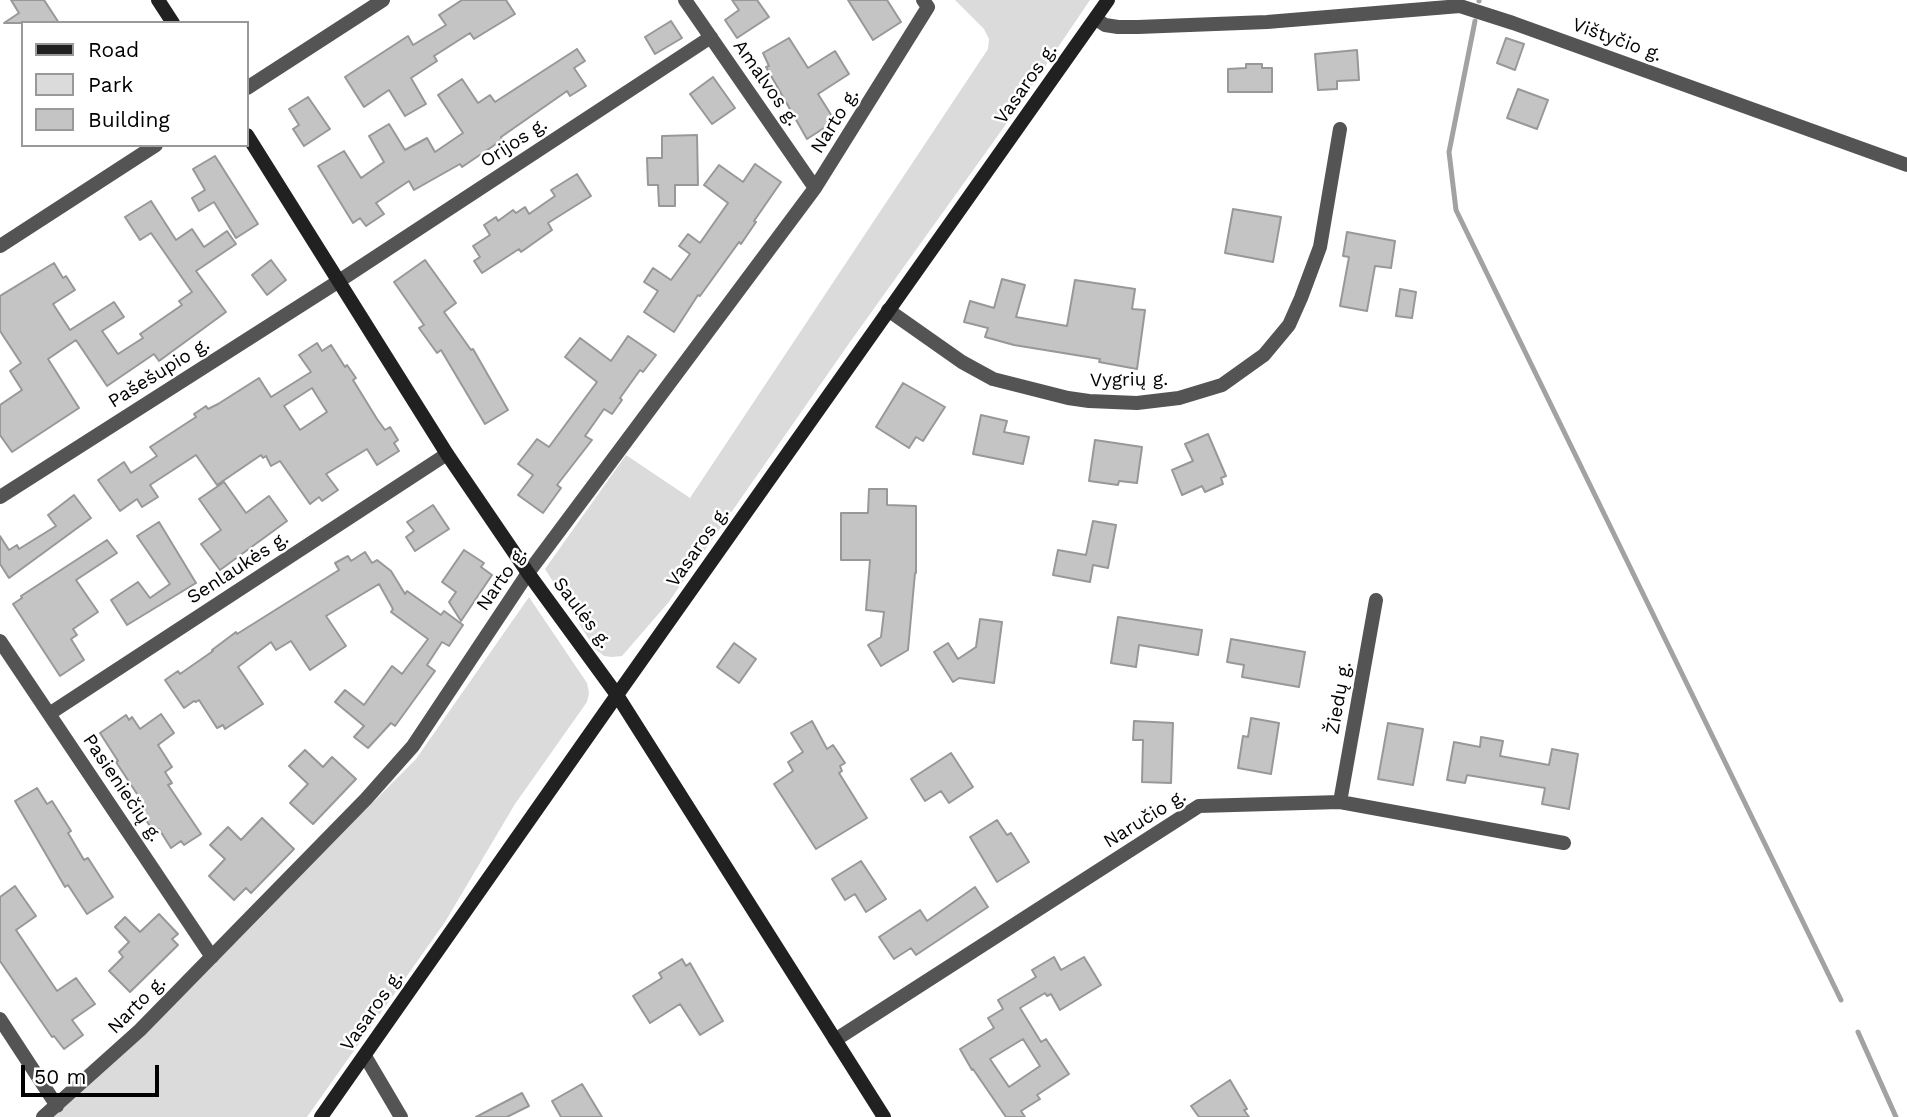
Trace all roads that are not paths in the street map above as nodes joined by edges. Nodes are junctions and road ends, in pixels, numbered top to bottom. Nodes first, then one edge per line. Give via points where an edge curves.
1 (159, 0) edge
2 (383, 0) edge
3 (685, 0) edge
4 (1108, 0) edge
5 (926, 4) edge
6 (1096, 19) junction
7 (172, 21) edge
8 (711, 37) junction
9 (248, 87) edge
10 (1340, 129) dead end
11 (248, 137) edge
12 (153, 147) edge
13 (1907, 165) edge
14 (815, 188) junction
15 (0, 246) edge
16 (339, 281) junction
17 (888, 310) junction
18 (447, 454) junction
19 (0, 496) edge
20 (528, 573) junction
21 (1376, 600) dead end
22 (0, 641) edge
23 (617, 695) junction
24 (49, 714) junction
25 (1340, 802) junction
26 (1564, 843) dead end
27 (212, 957) junction
28 (0, 1019) edge
29 (835, 1040) junction
30 (365, 1056) junction
31 (57, 1106) junction
32 (43, 1117) edge
33 (321, 1117) edge
34 (401, 1117) edge
35 (884, 1117) edge

1 - 7 main road
2 - 9 street
3 - 8 street, Amalvos g.
4 - 6 main road, Vasaros g.
5 - 14 street, Narto g.
6 - 13 street, Vištyčio g. via 1105,25 1128,27 1267,22 1460,6
6 - 17 main road, Vasaros g.
8 - 14 street, Amalvos g.
8 - 16 street, Orijos g.
10 - 17 street, Vygrių g. via 1320,247 1289,325 1264,355 1222,384 1180,398 1137,403 1068,398 993,379
11 - 16 main road, Saulės g.
12 - 15 street
14 - 20 street, Narto g.
16 - 18 main road, Saulės g.
16 - 19 street, Pašešupio g.
17 - 23 main road, Vasaros g.
18 - 20 main road, Saulės g.
18 - 24 street, Senlaukės g.
20 - 23 main road, Saulės g.
20 - 27 street, Narto g. via 413,746
21 - 25 street, Žiedų g.
22 - 24 street, Pasieniečių g.
23 - 29 main road, Saulės g.
23 - 30 main road, Vasaros g.
24 - 27 street, Pasieniečių g.
25 - 26 street, Naručio g.
25 - 29 street, Naručio g. via 1199,806
27 - 31 street, Narto g.
28 - 31 street
29 - 35 main road, Saulės g.
30 - 33 main road, Vasaros g.
30 - 34 street
31 - 32 street, Narto g.

